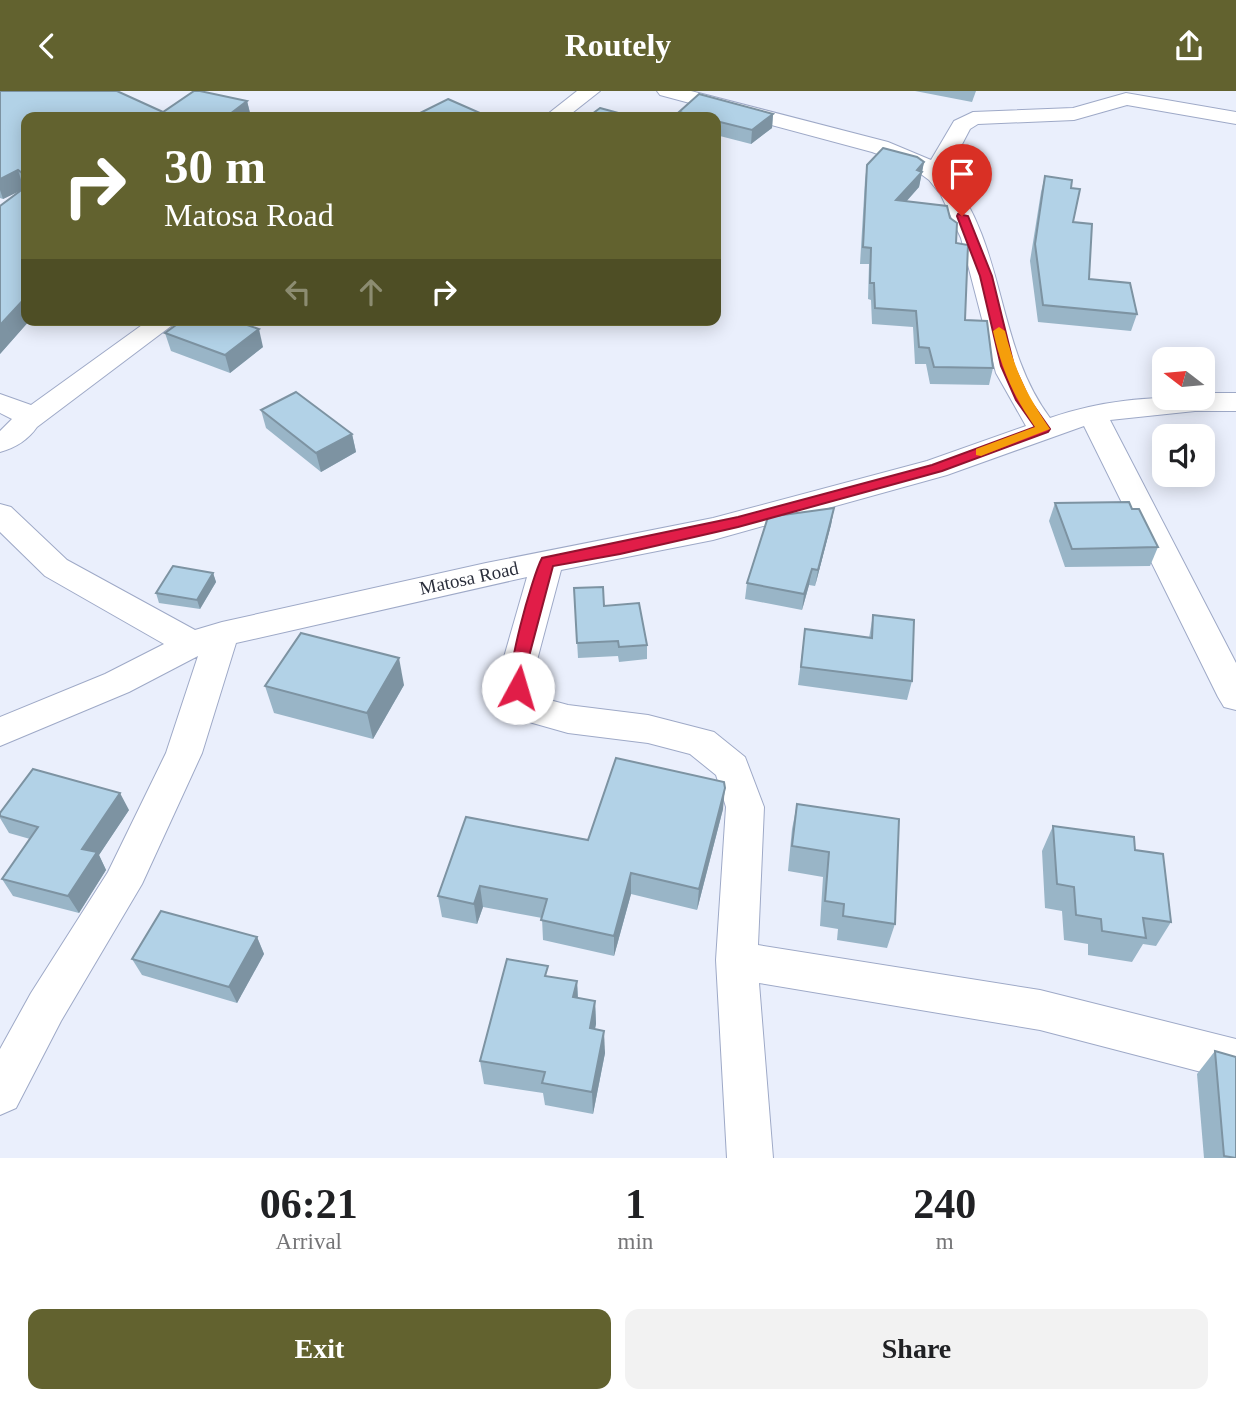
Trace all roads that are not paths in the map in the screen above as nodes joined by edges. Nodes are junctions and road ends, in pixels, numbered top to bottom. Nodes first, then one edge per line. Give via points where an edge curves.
1 (590, 91) edge
2 (667, 91) edge
3 (561, 112) edge
4 (1236, 118) edge
5 (935, 174) junction
6 (158, 326) edge
7 (1236, 402) edge
8 (0, 403) edge
9 (1092, 413) junction
10 (27, 421) junction
11 (1043, 429) junction
12 (0, 443) edge
13 (0, 514) edge
14 (547, 562) junction
15 (207, 639) junction
16 (1236, 697) edge
17 (0, 732) edge
18 (737, 960) junction
19 (1236, 1060) edge
20 (0, 1093) edge
21 (750, 1158) edge

1 - 3 street
2 - 5 street via 880,148 912,159
4 - 5 street via 1126,99 1074,114 1038,107 973,118 961,125
5 - 11 street via 954,196 986,276 1007,366 1022,400
6 - 10 street
7 - 9 street, Matosa Road
8 - 10 street via 26,413
9 - 11 street, Matosa Road
9 - 16 street
10 - 12 street
11 - 14 street, Matosa Road via 937,468 726,525
13 - 15 street via 56,568
14 - 15 street, Matosa Road
14 - 18 street via 519,664 518,688 534,710 701,742 732,767 745,807
15 - 17 street, Matosa Road
15 - 20 street via 184,753 128,872
18 - 19 street via 1041,1010
18 - 21 street

